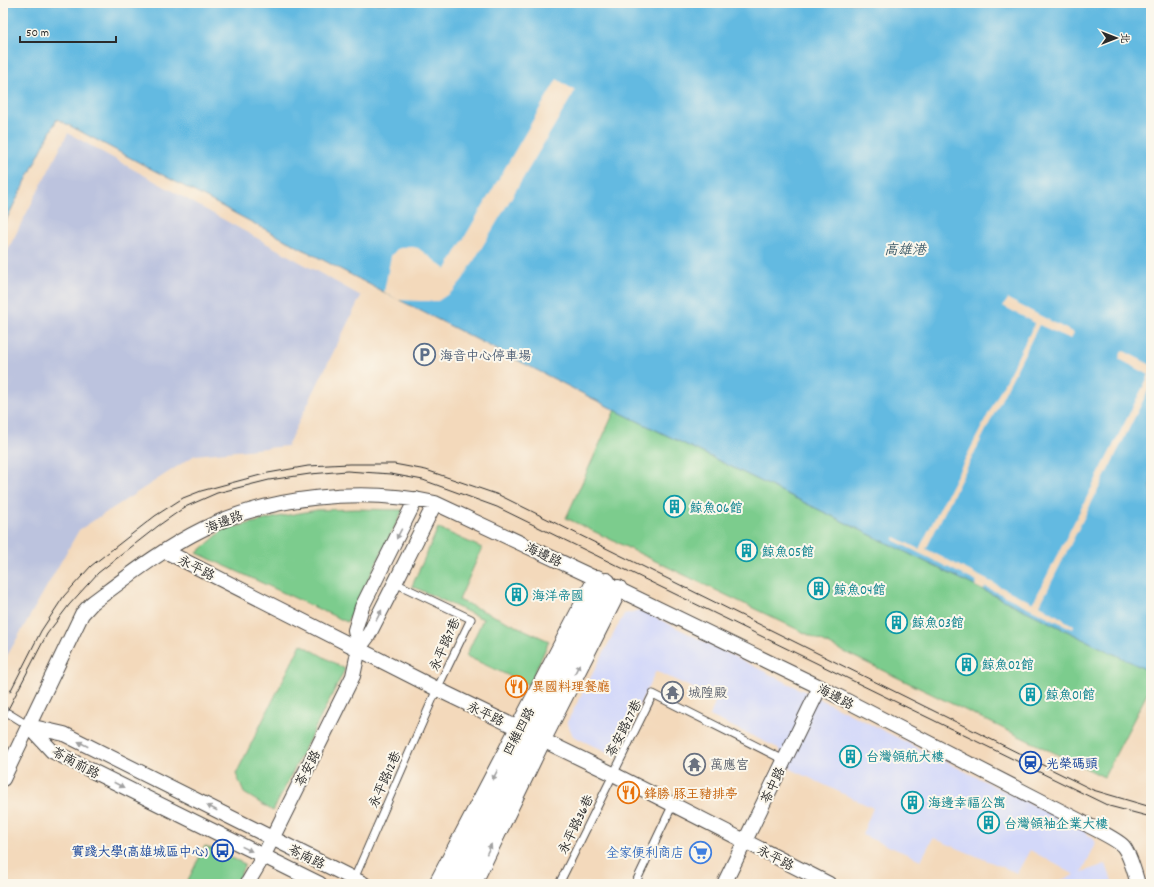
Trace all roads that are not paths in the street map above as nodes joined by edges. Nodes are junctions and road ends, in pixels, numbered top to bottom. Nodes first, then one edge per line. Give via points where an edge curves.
1 (416, 499) junction
2 (435, 503) junction
3 (165, 551) junction
4 (395, 583) junction
5 (607, 584) junction
6 (359, 648) junction
7 (820, 687) junction
8 (437, 689) junction
9 (3, 710) edge
10 (29, 726) junction
11 (531, 734) junction
12 (784, 760) junction
13 (613, 774) junction
14 (3, 779) edge
15 (673, 804) junction
16 (272, 838) junction
17 (746, 841) junction
18 (263, 857) junction
19 (359, 882) edge
20 (247, 884) edge
21 (320, 884) edge
22 (438, 884) edge
23 (456, 884) edge
24 (472, 884) edge
25 (559, 884) edge
26 (635, 884) edge
27 (724, 884) edge
28 (829, 884) edge
29 (1138, 884) edge

1 - 2 street, 海邊路
1 - 3 street, 海邊路 via 386,496 322,497 280,503 242,513 203,528
1 -> 6 street, 苓安路 via 362,607 355,630
2 - 4 street, 苓安路
2 - 5 street, 海邊路
3 - 6 street, 永平路
3 - 10 street, 海邊路 via 92,603 82,614
6 -> 4 street, 苓安路 via 368,636
4 - 8 lane, 永平路7巷 via 471,619
5 - 7 street, 海邊路
5 - 11 main road, 四維四路
6 - 8 street, 永平路
6 - 16 street, 苓安路 via 353,676
7 - 12 street, 苓中路
7 - 29 street, 海邊路 via 1103,833 1123,846
8 - 11 street, 永平路
8 - 19 lane, 永平路12巷
9 - 10 lane
10 - 14 street, 海邊路
16 -> 10 street, 苓南前路 via 64,734
10 -> 18 street, 苓南前路 via 52,751
11 - 13 street, 永平路
11 -> 22 street, 四維四路
11 - 23 main road, 四維四路
24 -> 11 street, 四維四路
12 - 13 lane, 苓安路27巷 via 653,694
12 - 17 street, 苓中路
13 - 15 street, 永平路
13 - 25 lane, 永平路36巷
15 - 17 street, 永平路
15 - 26 lane
16 - 18 street, 苓安路
16 - 19 street, 苓南路
17 - 27 street, 苓中路
17 - 28 street, 永平路
18 - 20 street, 苓安路
18 - 21 street, 苓南路

